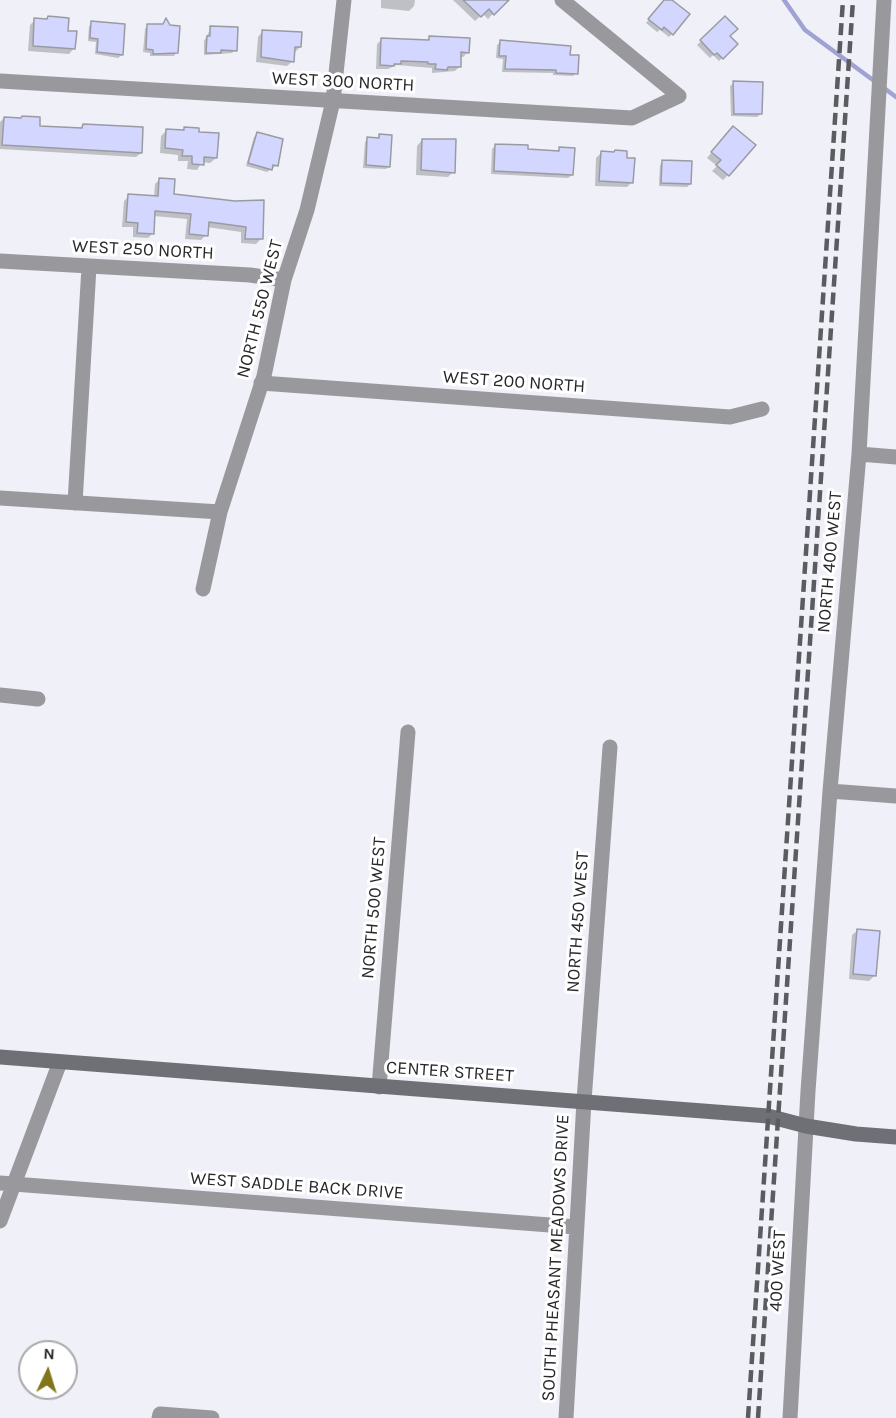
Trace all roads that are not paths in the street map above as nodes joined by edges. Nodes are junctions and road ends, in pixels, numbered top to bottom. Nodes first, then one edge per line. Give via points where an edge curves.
1 (344, 0) edge
2 (562, 0) edge
3 (884, 0) edge
4 (0, 81) edge
5 (333, 101) junction
6 (0, 261) edge
7 (89, 267) junction
8 (284, 280) junction
9 (261, 383) junction
10 (762, 409) dead end
11 (858, 454) junction
12 (896, 458) edge
13 (0, 498) edge
14 (75, 503) junction
15 (220, 512) junction
16 (203, 589) dead end
17 (0, 695) edge
18 (38, 699) dead end
19 (408, 732) dead end
20 (610, 747) dead end
21 (830, 791) junction
22 (896, 796) edge
23 (0, 1056) edge
24 (60, 1062) junction
25 (379, 1087) junction
26 (584, 1101) junction
27 (806, 1126) junction
28 (896, 1137) edge
29 (8, 1183) edge
30 (0, 1221) edge
31 (576, 1227) junction
32 (160, 1416) edge
33 (212, 1418) edge
34 (566, 1418) edge
35 (790, 1418) edge

1 - 5 street, NORTH 550 WEST
2 - 5 street, WEST 300 NORTH via 679,96 632,118
3 - 11 street, NORTH 400 WEST
4 - 5 street, WEST 300 NORTH
5 - 8 street, NORTH 550 WEST via 307,210
6 - 7 street, WEST 250 NORTH
7 - 8 street, WEST 250 NORTH
7 - 14 street
8 - 9 street, NORTH 550 WEST
9 - 10 street, WEST 200 NORTH via 730,417
9 - 15 street, NORTH 550 WEST
11 - 12 street
11 - 21 street, NORTH 400 WEST
13 - 14 street
14 - 15 street
15 - 16 street, NORTH 550 WEST
17 - 18 street
19 - 25 street, NORTH 500 WEST
20 - 26 street, NORTH 450 WEST
21 - 22 street
21 - 27 street, NORTH 400 WEST
23 - 24 street, CENTER STREET
24 - 25 street, CENTER STREET
24 - 29 street
25 - 26 street, CENTER STREET
26 - 27 street, CENTER STREET via 768,1116
26 - 31 street, SOUTH PHEASANT MEADOWS DRIVE
27 - 28 street, CENTER STREET
27 - 35 street, 400 WEST
29 - 30 street
29 - 31 street, WEST SADDLE BACK DRIVE
31 - 34 street, SOUTH PHEASANT MEADOWS DRIVE
32 - 33 street

